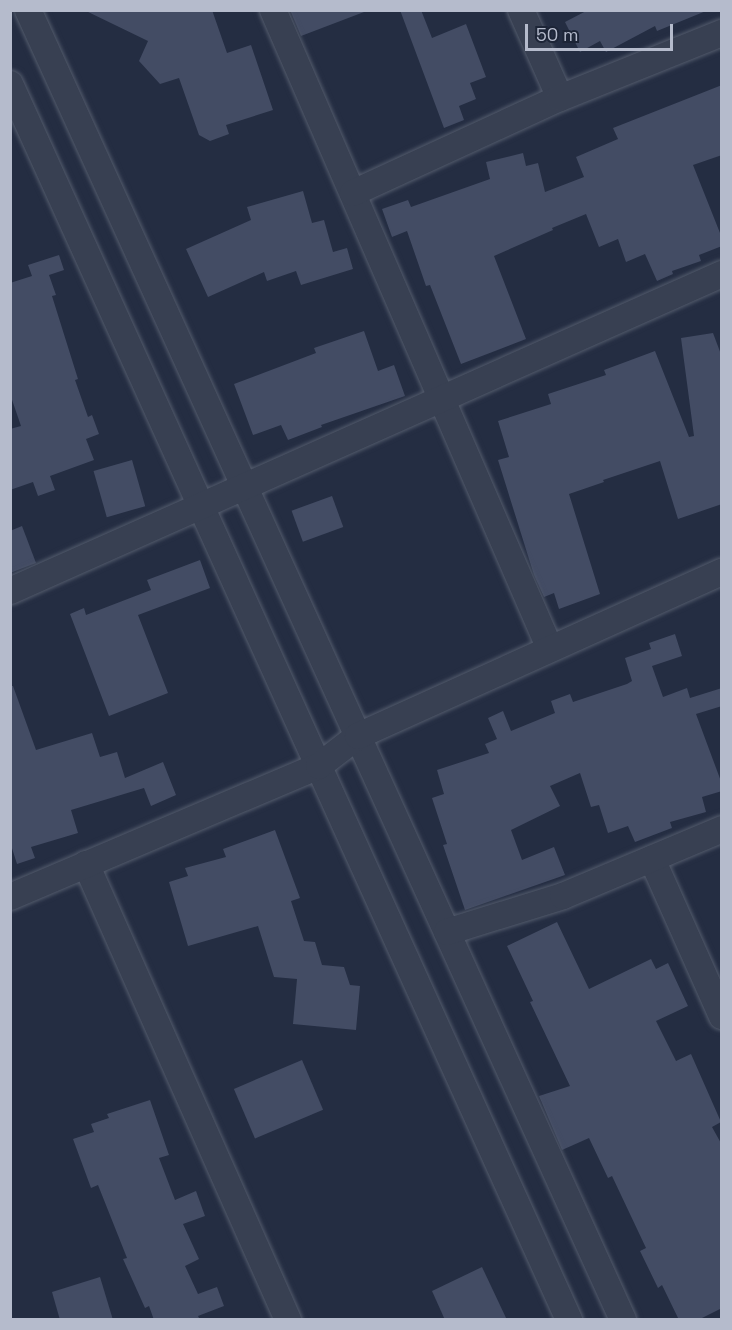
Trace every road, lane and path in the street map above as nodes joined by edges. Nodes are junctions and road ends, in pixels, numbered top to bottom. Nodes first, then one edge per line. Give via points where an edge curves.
1 (28, 10) edge
2 (273, 10) edge
3 (521, 10) edge
4 (722, 33) edge
5 (10, 84) edge
6 (560, 98) junction
7 (353, 193) junction
8 (722, 274) edge
9 (442, 399) junction
10 (245, 488) junction
11 (202, 507) junction
12 (722, 572) edge
13 (10, 591) edge
14 (550, 649) junction
15 (358, 736) junction
16 (319, 766) junction
17 (722, 829) edge
18 (652, 859) junction
19 (86, 864) junction
20 (10, 897) edge
21 (447, 932) junction
22 (722, 1016) edge
23 (288, 1320) edge
24 (569, 1320) edge
25 (623, 1320) edge

1 - 10 street
2 - 7 street
3 - 6 street
4 - 6 street
5 - 11 street
6 - 7 street
7 - 9 street
8 - 9 street
9 - 10 street
9 - 14 street
10 - 11 street
10 - 15 street
11 - 13 street
11 - 16 street
12 - 14 street
14 - 15 street
15 - 16 street
15 - 21 street
16 - 19 street
16 - 24 street
17 - 18 street
18 - 21 street via 563,896
18 - 22 street
19 - 20 street
19 - 23 street
21 - 25 street

